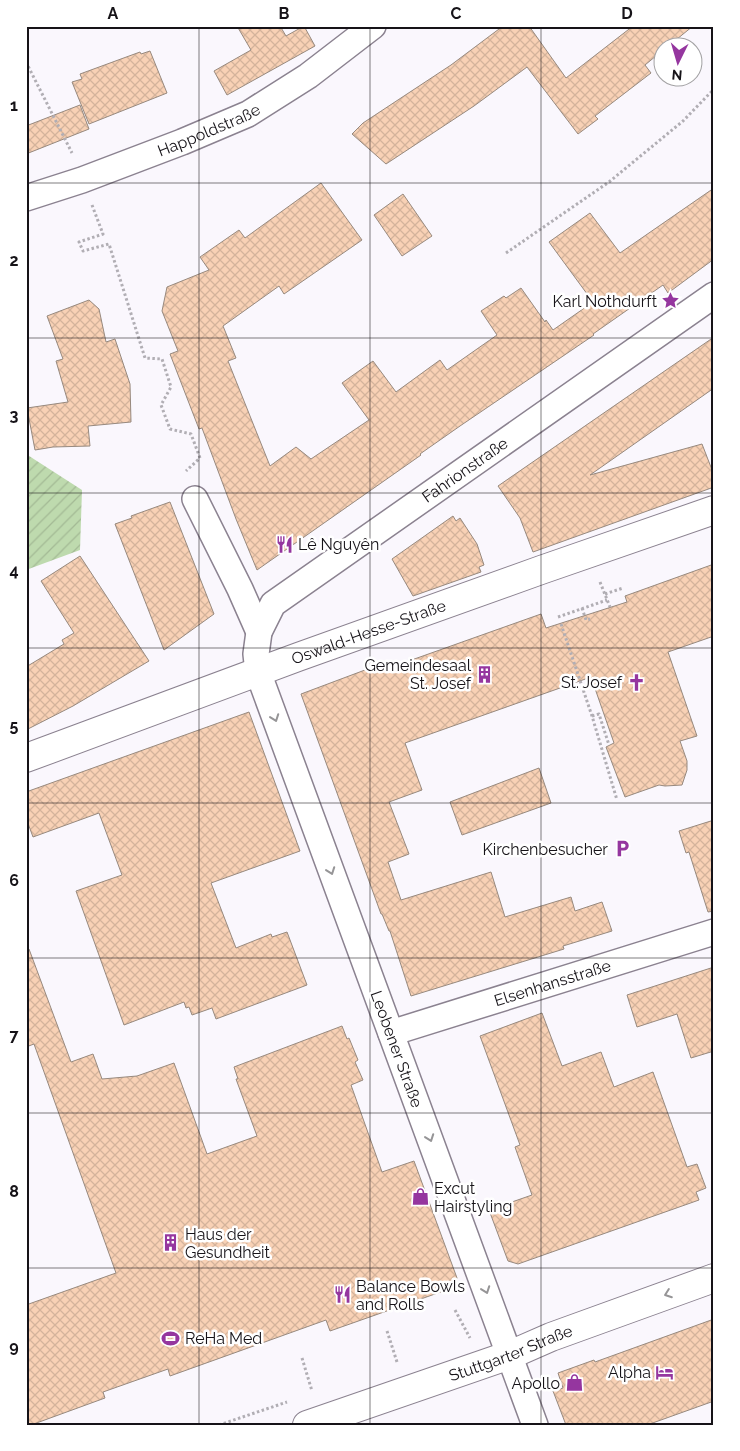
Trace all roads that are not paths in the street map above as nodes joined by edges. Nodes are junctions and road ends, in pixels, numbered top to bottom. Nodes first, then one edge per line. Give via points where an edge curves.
1 (373, 26) edge
2 (26, 198) edge
3 (714, 295) edge
4 (195, 500) road end
5 (714, 510) edge
6 (259, 632) junction
7 (258, 672) junction
8 (26, 758) edge
9 (714, 932) edge
10 (391, 1033) junction
11 (714, 1278) edge
12 (510, 1355) junction
13 (307, 1425) edge
14 (535, 1425) edge

1 - 2 street, Happoldstraße via 308,76 248,114 82,180
3 - 6 street, Fahrionstraße via 273,604
4 - 6 street
5 - 7 street, Oswald-Hesse-Straße
6 - 7 street, Fahrionstraße
7 - 8 street, Oswald-Hesse-Straße
7 -> 10 street, Leobener Straße
9 - 10 street, Elsenhansstraße
10 -> 12 street, Leobener Straße
11 -> 12 street, Stuttgarter Straße
12 - 13 street, Stuttgarter Straße
12 - 14 street, Leobener Straße

